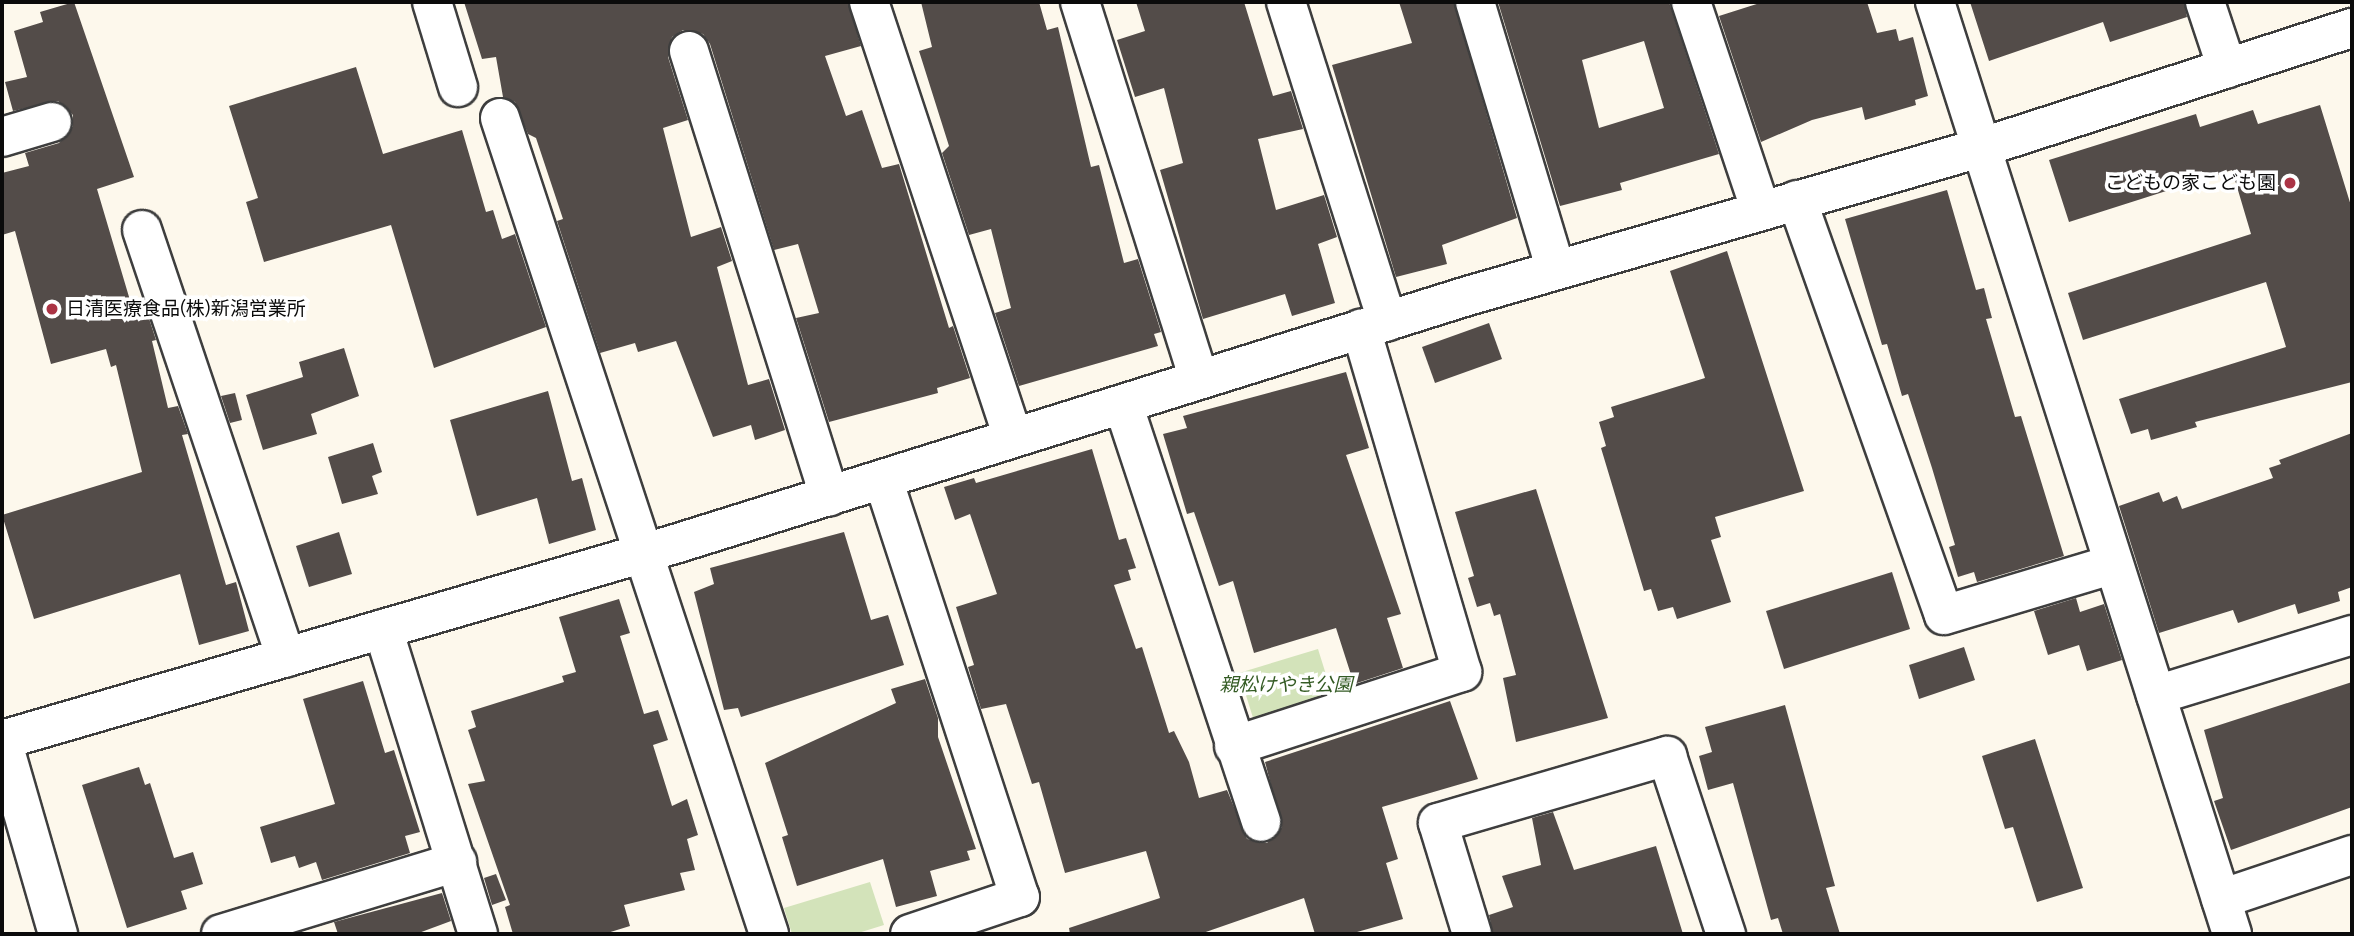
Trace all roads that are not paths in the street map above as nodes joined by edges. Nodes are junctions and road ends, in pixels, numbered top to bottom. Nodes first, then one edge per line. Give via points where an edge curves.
1 (432, 2) edge
2 (869, 2) edge
3 (1080, 2) edge
4 (1286, 2) edge
5 (1475, 2) edge
6 (1691, 2) edge
7 (1935, 2) edge
8 (2205, 2) edge
9 (2352, 28) edge
10 (689, 51) dead end
11 (2227, 68) junction
12 (458, 87) dead end
13 (500, 118) dead end
14 (52, 122) dead end
15 (2, 137) edge
16 (1980, 148) junction
17 (1797, 200) junction
18 (1761, 211) junction
19 (142, 230) dead end
20 (1556, 270) junction
21 (1374, 325) junction
22 (1199, 380) junction
23 (1123, 404) junction
24 (1013, 438) junction
25 (883, 479) junction
26 (829, 496) junction
27 (640, 554) junction
28 (2114, 564) junction
29 (383, 629) junction
30 (2352, 635) edge
31 (286, 657) junction
32 (2156, 695) junction
33 (2, 740) edge
34 (1234, 746) junction
35 (1261, 822) dead end
36 (2352, 855) edge
37 (457, 862) junction
38 (2227, 917) edge
39 (58, 934) edge
40 (221, 934) edge
41 (478, 934) edge
42 (769, 934) edge
43 (910, 934) edge
44 (1472, 934) edge
45 (1726, 934) edge

1 - 12 street
2 - 24 street
3 - 22 street
4 - 21 street
5 - 20 street
6 - 18 street
7 - 16 street
8 - 11 street
9 - 11 street
10 - 26 street
11 - 16 street
13 - 27 street
14 - 15 street
16 - 17 street
16 - 28 street
17 - 18 street
17 - 28 street via 1944,615
18 - 20 street
19 - 31 street
20 - 21 street
21 - 22 street
21 - 34 street via 1462,672
22 - 23 street
23 - 24 street
23 - 34 street
24 - 25 street
25 - 26 street
25 - 43 street via 1020,897
26 - 27 street
27 - 29 street
27 - 42 street
28 - 32 street
29 - 31 street
29 - 37 street
30 - 32 street
31 - 33 street
32 - 38 street
33 - 39 street
34 - 35 street
36 - 38 street
37 - 40 street
37 - 41 street
44 - 45 street via 1438,823 1667,756

